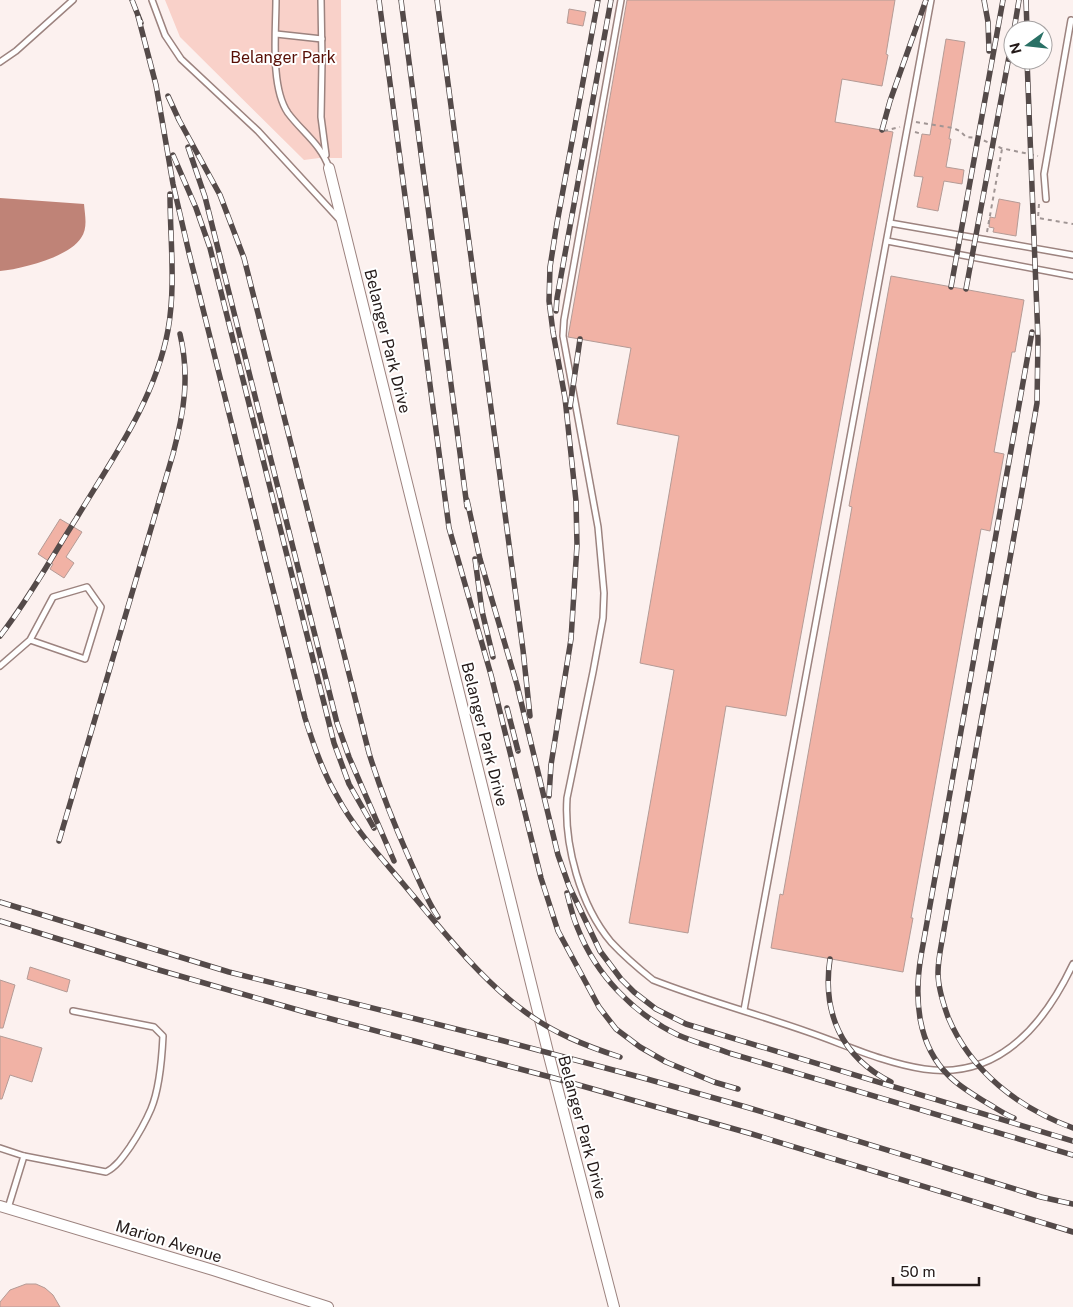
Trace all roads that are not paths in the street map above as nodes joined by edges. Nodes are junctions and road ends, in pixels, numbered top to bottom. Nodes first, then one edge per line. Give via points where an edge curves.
1 (73, 0) edge
2 (152, 0) edge
3 (276, 0) edge
4 (321, 0) edge
5 (621, 0) edge
6 (932, 0) edge
7 (1071, 20) dead end
8 (276, 34) junction
9 (322, 40) junction
10 (0, 62) edge
11 (328, 165) junction
12 (1046, 200) dead end
13 (343, 223) junction
14 (890, 223) junction
15 (887, 241) junction
16 (1073, 255) edge
17 (1073, 276) edge
18 (30, 640) junction
19 (0, 666) edge
20 (1073, 964) edge
21 (744, 1010) junction
22 (73, 1011) dead end
23 (0, 1148) edge
24 (24, 1156) junction
25 (4, 1207) edge
26 (328, 1307) edge
27 (614, 1307) edge

1 - 10 lane
2 - 13 lane via 165,35 181,59 258,131
3 - 8 lane
4 - 9 lane
5 - 21 lane via 564,320 563,336 598,526 604,593 603,618 567,798 567,837 586,899 610,940 630,963 653,980
6 - 14 lane
7 - 12 lane via 1044,174
8 - 9 lane
8 - 11 lane via 280,98 286,111 315,142
9 - 11 lane via 321,116
11 - 13 street, Belanger Park Drive
13 - 27 street, Belanger Park Drive
14 - 15 lane
14 - 16 lane
15 - 17 lane
15 - 21 lane
18 - 18 lane via 53,596 87,587 101,607 85,659
18 - 19 lane
20 - 21 lane via 1049,1005 1024,1037 1002,1054 954,1070 902,1064
22 - 24 lane via 154,1027 163,1036 151,1108 122,1158 106,1172
23 - 24 lane
24 - 25 lane
25 - 26 street, Marion Avenue

